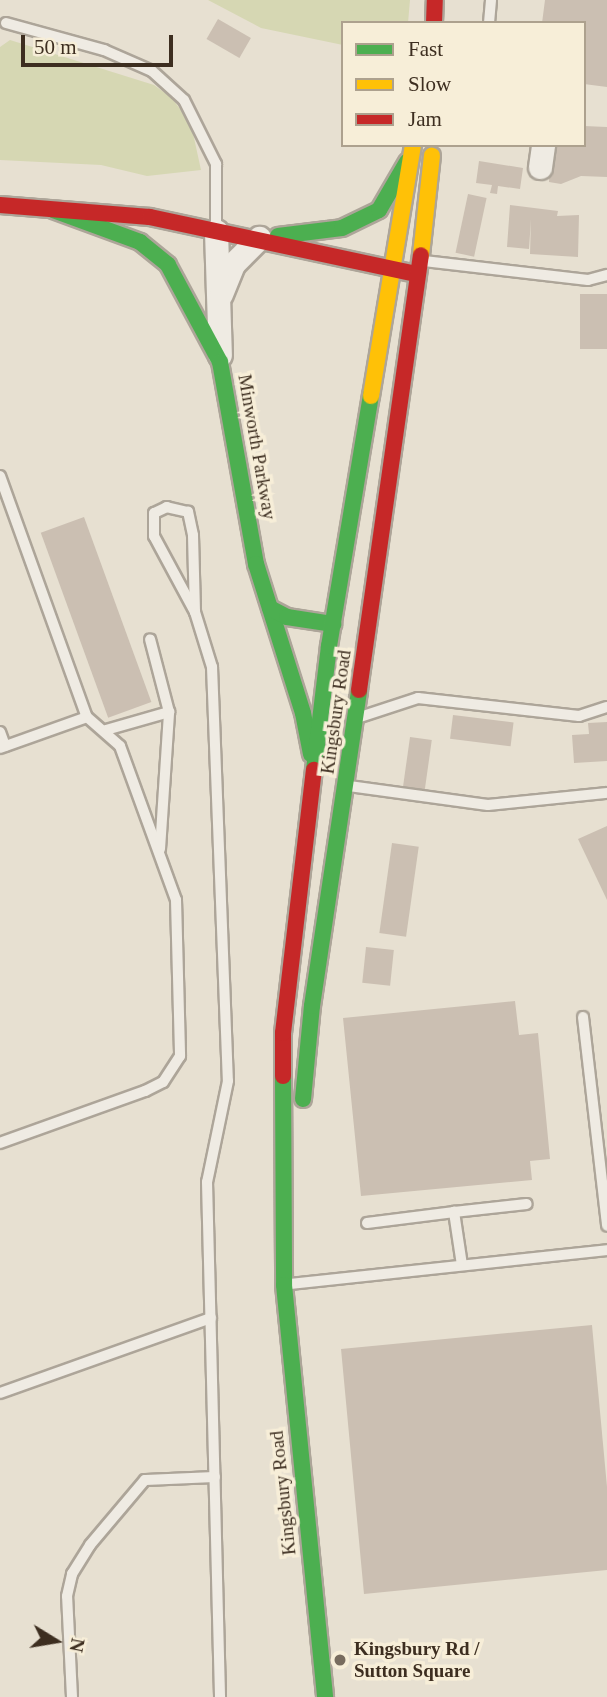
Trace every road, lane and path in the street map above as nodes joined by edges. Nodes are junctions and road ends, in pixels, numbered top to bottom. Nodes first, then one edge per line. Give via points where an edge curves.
1 (435, 0) edge
2 (491, 0) edge
3 (434, 21) edge
4 (489, 21) edge
5 (6, 23) dead end
6 (433, 147) edge
7 (411, 151) edge
8 (0, 205) edge
9 (53, 210) junction
10 (216, 231) junction
11 (259, 238) junction
12 (392, 267) junction
13 (420, 268) junction
14 (607, 275) edge
15 (218, 300) junction
16 (220, 362) junction
17 (403, 395) junction
18 (0, 476) edge
19 (270, 608) junction
20 (195, 612) junction
21 (333, 624) junction
22 (150, 639) dead end
23 (326, 671) junction
24 (607, 707) edge
25 (169, 712) junction
26 (87, 717) junction
27 (357, 718) junction
28 (106, 730) junction
29 (0, 732) edge
30 (3, 747) edge
31 (313, 766) junction
32 (347, 785) junction
33 (607, 793) edge
34 (160, 855) junction
35 (583, 1017) dead end
36 (283, 1033) junction
37 (0, 1143) edge
38 (605, 1197) edge
39 (527, 1204) dead end
40 (454, 1212) junction
41 (368, 1223) dead end
42 (607, 1226) edge
43 (607, 1250) edge
44 (462, 1265) junction
45 (284, 1284) junction
46 (211, 1318) junction
47 (0, 1393) edge
48 (215, 1477) junction
49 (72, 1697) edge
50 (220, 1697) edge
51 (325, 1697) edge

1 - 3 main road
2 - 4 lane
5 - 10 lane via 104,50 152,71 184,100 216,164
6 - 13 main road, Kingsbury Road
7 - 11 main road, Minworth Parkway via 379,210 342,228
7 - 12 main road, Kingsbury Road
8 - 9 main road, Minworth Parkway
9 - 10 main road, Minworth Parkway via 150,217
9 - 16 main road, Minworth Parkway via 140,242 168,265
10 - 11 main road, Minworth Parkway
10 - 15 street
11 - 12 main road, Minworth Parkway
11 - 15 street via 233,264
12 - 13 main road, Minworth Parkway
12 - 21 main road, Kingsbury Road
13 - 14 lane via 588,281
13 - 17 main road, Kingsbury Road
15 - 16 street
16 - 19 main road, Minworth Parkway via 256,564
17 - 21 main road via 378,453 355,598 348,614
17 - 27 main road, Kingsbury Road
18 - 26 lane
19 - 21 main road via 287,617
19 - 31 main road, Minworth Parkway via 303,713
20 - 20 lane via 154,536 154,513 167,507 187,512 193,535
20 - 46 lane via 212,667 229,1081 207,1182
21 - 23 main road, Kingsbury Road
22 - 25 lane
23 - 27 main road
23 - 31 main road, Kingsbury Road
24 - 27 lane via 579,716 418,698
25 - 28 lane
25 - 34 lane
26 - 28 lane
26 - 30 lane
27 - 32 main road, Kingsbury Road
27 - 36 main road via 338,720 306,942
28 - 34 lane via 120,746
29 - 30 lane
31 - 36 main road, Kingsbury Road
32 - 33 lane via 488,805
32 - 45 main road, Kingsbury Road via 312,1006
34 - 37 lane via 176,900 180,1056 173,1071 145,1091
35 - 38 lane
36 - 45 main road, Kingsbury Road
38 - 42 lane
39 - 40 lane
40 - 41 lane
40 - 44 lane
43 - 44 lane
44 - 45 lane
45 - 51 main road, Kingsbury Road
46 - 47 lane
46 - 48 lane
48 - 49 lane via 145,1480 90,1545 72,1574 67,1597
48 - 50 lane

